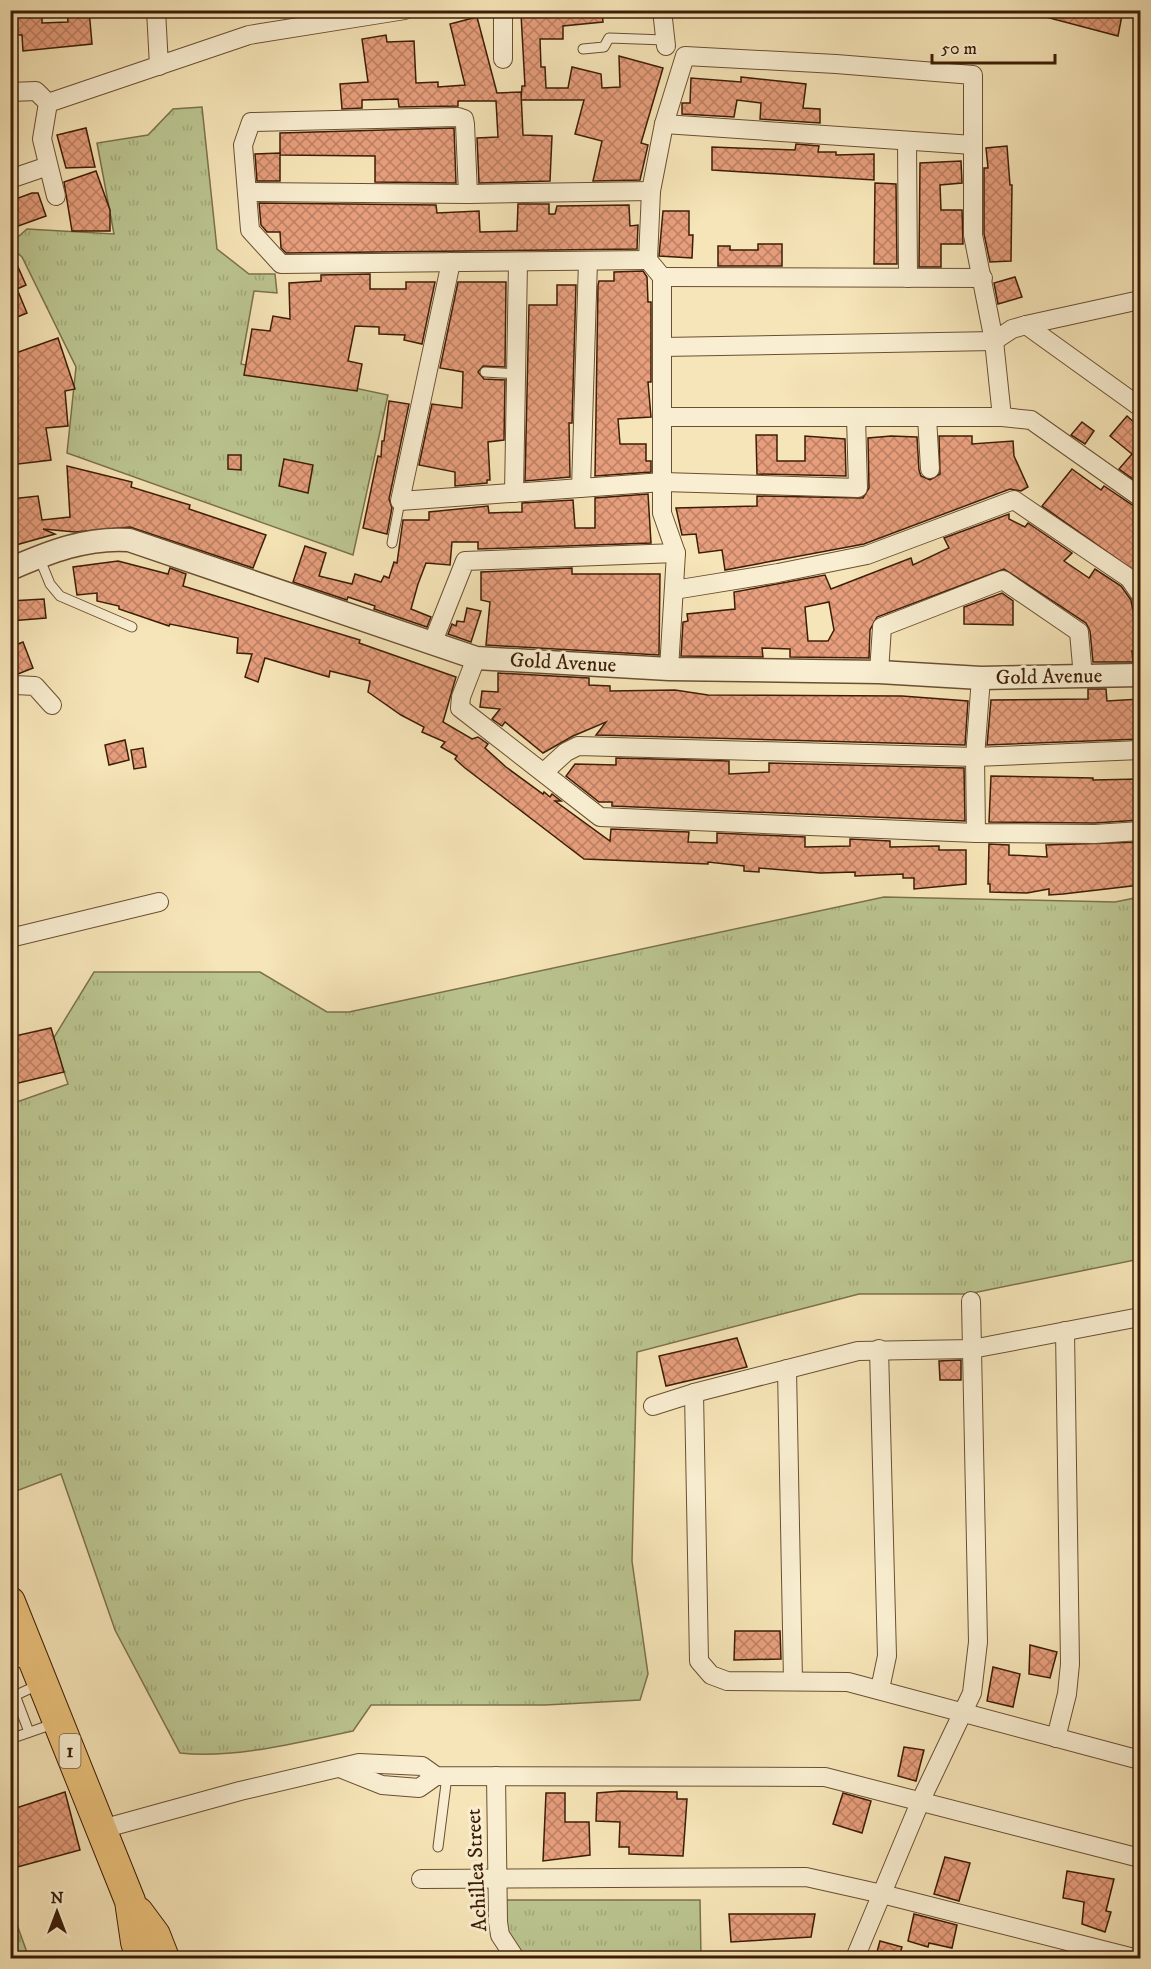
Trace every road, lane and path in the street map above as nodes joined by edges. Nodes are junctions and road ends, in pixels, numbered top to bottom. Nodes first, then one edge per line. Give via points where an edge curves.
1 (156, 10) edge
2 (405, 10) edge
3 (503, 10) edge
4 (662, 10) edge
5 (666, 43) joint
6 (583, 49) dead end
7 (504, 60) dead end
8 (159, 66) junction
9 (10, 92) edge
10 (48, 103) junction
11 (664, 124) junction
12 (907, 141) junction
13 (973, 145) junction
14 (48, 166) junction
15 (10, 179) edge
16 (651, 191) junction
17 (247, 192) junction
18 (468, 194) junction
19 (57, 196) dead end
20 (648, 260) junction
21 (588, 261) junction
22 (451, 262) junction
23 (518, 262) junction
24 (662, 277) junction
25 (908, 278) junction
26 (983, 279) junction
27 (1133, 302) edge
28 (1140, 316) edge
29 (1026, 325) junction
30 (994, 340) junction
31 (662, 346) junction
32 (485, 372) dead end
33 (516, 374) junction
34 (1140, 407) edge
35 (662, 417) junction
36 (856, 417) junction
37 (927, 417) junction
38 (1002, 417) junction
39 (930, 469) dead end
40 (663, 482) junction
41 (581, 488) junction
42 (514, 493) junction
43 (1140, 497) edge
44 (400, 501) junction
45 (392, 543) dead end
46 (676, 553) junction
47 (39, 557) junction
48 (10, 569) edge
49 (674, 590) junction
50 (1140, 594) edge
51 (132, 627) dead end
52 (432, 644) junction
53 (476, 658) junction
54 (669, 669) junction
55 (879, 672) junction
56 (1140, 675) edge
57 (1083, 677) junction
58 (981, 678) junction
59 (10, 682) edge
60 (52, 705) dead end
61 (1140, 750) edge
62 (975, 758) junction
63 (544, 772) junction
64 (1140, 831) edge
65 (976, 833) junction
66 (159, 902) dead end
67 (10, 938) edge
68 (971, 1301) dead end
69 (1140, 1317) edge
70 (1065, 1331) junction
71 (879, 1349) junction
72 (972, 1349) junction
73 (787, 1369) junction
74 (694, 1393) junction
75 (653, 1406) dead end
76 (10, 1602) edge
77 (21, 1657) edge
78 (794, 1682) junction
79 (42, 1683) junction
80 (880, 1689) junction
81 (13, 1696) edge
82 (964, 1711) junction
83 (59, 1722) junction
84 (29, 1732) junction
85 (1056, 1738) junction
86 (10, 1739) edge
87 (1140, 1760) edge
88 (442, 1776) junction
89 (496, 1776) junction
90 (921, 1800) junction
91 (102, 1830) junction
92 (438, 1847) dead end
93 (1140, 1858) edge
94 (496, 1877) junction
95 (421, 1879) dead end
96 (882, 1894) junction
97 (130, 1901) junction
98 (10, 1947) edge
99 (14, 1959) edge
100 (141, 1959) edge
101 (164, 1959) edge
102 (515, 1959) edge
103 (855, 1959) edge
104 (1134, 1959) edge

1 - 8 street
2 - 8 street via 249,34
3 - 7 street
4 - 5 street
5 - 6 lane via 609,38 604,47
8 - 10 street
9 - 10 street via 36,91
10 - 14 street via 42,140
11 - 12 street
11 - 13 street via 685,56 836,64 973,75
11 - 16 street
12 - 13 street
12 - 25 street
13 - 26 street via 973,235
14 - 15 street
14 - 19 street
16 - 18 street
16 - 20 street
17 - 18 street
17 - 18 street via 243,145 251,122 448,117 464,119
17 - 22 street via 250,230 281,264
20 - 21 street
20 - 24 street
21 - 23 street
21 - 41 street
22 - 23 street
22 - 44 street
23 - 33 street
24 - 25 street
24 - 31 street
25 - 26 street
26 - 30 street
27 - 28 street
27 - 29 street
29 - 30 street
29 - 34 street
30 - 31 street
30 - 38 street
31 - 35 street
32 - 33 lane
33 - 42 street
35 - 36 street
35 - 40 street
36 - 37 street
36 - 40 street via 858,488
37 - 38 street
37 - 39 street
38 - 43 street via 1031,420
40 - 41 street
40 - 46 street via 662,513
41 - 42 street
42 - 44 street
44 - 45 lane
46 - 49 street
46 - 52 street via 465,561
47 - 48 street, Gold Avenue
47 - 51 lane via 50,584 60,596
47 - 52 street, Gold Avenue via 103,538 129,540
49 - 50 street via 867,555 1014,500 1129,578
49 - 54 street
52 - 53 street, Gold Avenue
53 - 54 street, Gold Avenue
53 - 63 street via 460,708
54 - 55 street, Gold Avenue
55 - 57 street via 882,627 1003,580 1079,632
55 - 58 street, Gold Avenue
56 - 57 street, Gold Avenue
57 - 58 street, Gold Avenue
58 - 62 street
59 - 60 street via 35,686
61 - 62 street
62 - 63 street via 578,746
62 - 65 street
63 - 65 street via 600,817
64 - 65 street
66 - 67 street
68 - 72 street
69 - 70 street
70 - 72 street
70 - 85 street via 1070,1664
71 - 72 street
71 - 73 street
71 - 80 street via 887,1656
72 - 82 street via 978,1642 972,1693
73 - 74 street
73 - 78 street
74 - 75 street
74 - 78 street via 699,1661 711,1675 727,1681
76 - 77 highway, 1
77 - 79 highway, 1
78 - 80 street via 848,1682
79 - 81 lane
79 - 83 highway, 1
80 - 82 street
81 - 84 lane
82 - 85 street
82 - 90 street
83 - 84 lane
83 - 91 highway, 1
84 - 86 lane
85 - 87 street
88 - 89 street
88 - 91 street via 422,1766 359,1763
88 - 92 lane
89 - 90 street via 825,1777
89 - 94 street, Achillea Street
90 - 93 street
90 - 96 street
91 - 97 highway, 1
94 - 95 street
94 - 96 street via 806,1877
94 - 102 street, Achillea Street via 500,1935
96 - 103 street
96 - 104 street
97 - 100 highway, 1
97 - 101 highway, 1 via 155,1935
98 - 99 lane

